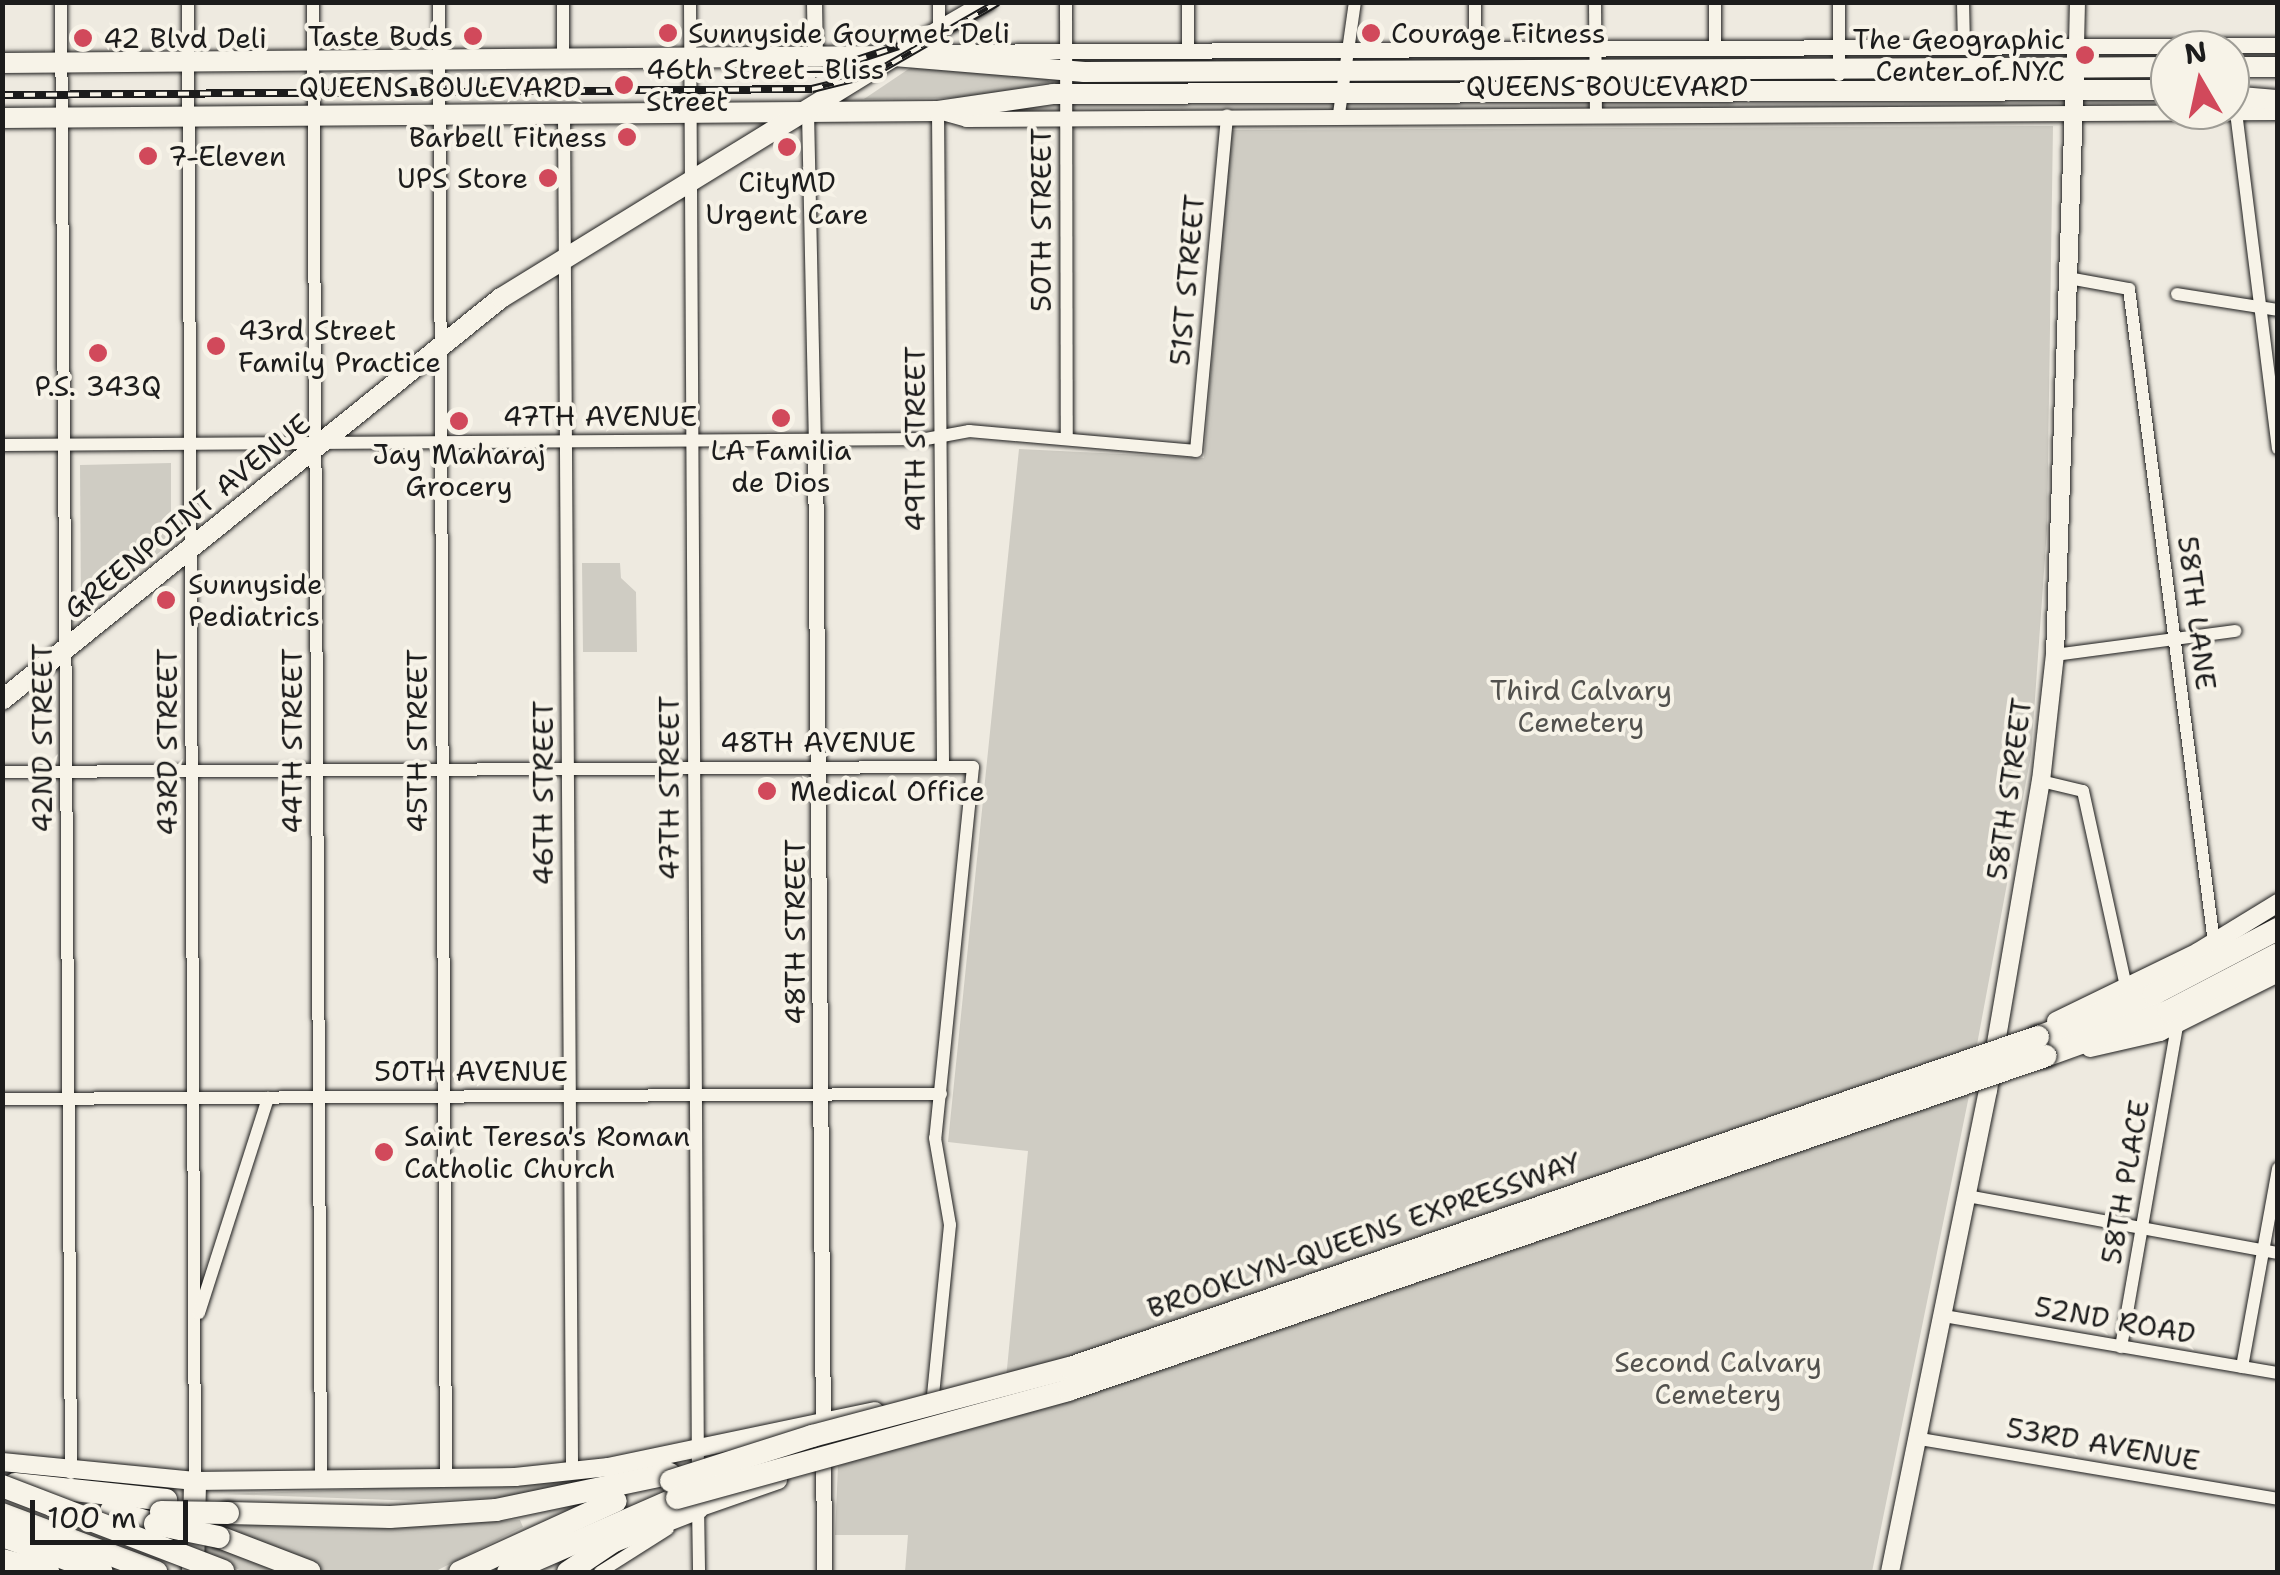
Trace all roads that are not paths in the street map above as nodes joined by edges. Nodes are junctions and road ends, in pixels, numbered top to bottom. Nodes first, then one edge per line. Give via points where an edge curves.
1 (62, 2) edge
2 (188, 2) edge
3 (313, 2) edge
4 (439, 2) edge
5 (563, 2) edge
6 (690, 2) edge
7 (814, 2) edge
8 (939, 2) edge
9 (987, 2) edge
10 (1066, 2) edge
11 (1188, 2) edge
12 (1356, 2) edge
13 (1475, 2) edge
14 (1595, 2) edge
15 (1716, 2) edge
16 (1839, 2) edge
17 (1963, 2) edge
18 (2077, 2) edge
19 (939, 40) junction
20 (2278, 44) edge
21 (2076, 45) junction
22 (1475, 46) junction
23 (1839, 46) junction
24 (1964, 46) junction
25 (1352, 47) junction
26 (1716, 47) junction
27 (1065, 48) junction
28 (1188, 48) junction
29 (1596, 48) junction
30 (894, 56) junction
31 (815, 58) junction
32 (690, 59) junction
33 (563, 60) junction
34 (440, 61) junction
35 (188, 62) junction
36 (314, 62) junction
37 (2, 63) edge
38 (62, 63) junction
39 (2278, 66) edge
40 (2075, 67) junction
41 (2150, 67) edge
42 (2250, 67) edge
43 (1839, 68) junction
44 (1348, 69) junction
45 (1596, 70) junction
46 (1065, 72) junction
47 (2073, 90) junction
48 (2150, 90) edge
49 (2278, 90) edge
50 (1839, 91) junction
51 (1344, 92) junction
52 (1596, 92) junction
53 (1065, 94) junction
54 (2250, 95) edge
55 (2250, 99) edge
56 (2278, 100) edge
57 (2250, 104) edge
58 (2150, 106) edge
59 (938, 111) junction
60 (690, 112) junction
61 (808, 112) junction
62 (2278, 112) edge
63 (2072, 113) junction
64 (440, 114) junction
65 (564, 114) junction
66 (1338, 114) junction
67 (1227, 115) junction
68 (1596, 115) junction
69 (188, 116) junction
70 (314, 116) junction
71 (62, 117) junction
72 (1066, 117) junction
73 (2, 118) edge
74 (2236, 130) edge
75 (691, 183) junction
76 (565, 257) junction
77 (2068, 278) junction
78 (2177, 294) dead end
79 (2260, 307) junction
80 (2278, 310) edge
81 (440, 346) junction
82 (940, 436) junction
83 (1067, 438) junction
84 (815, 440) junction
85 (692, 441) junction
86 (440, 442) junction
87 (566, 442) junction
88 (2, 444) edge
89 (65, 444) junction
90 (189, 444) junction
91 (316, 444) junction
92 (2278, 448) edge
93 (1196, 450) joint
94 (191, 550) junction
95 (2236, 631) dead end
96 (2176, 640) junction
97 (66, 650) junction
98 (2055, 655) junction
99 (2, 700) edge
100 (943, 766) junction
101 (694, 768) junction
102 (819, 768) junction
103 (442, 769) junction
104 (568, 769) junction
105 (317, 770) junction
106 (192, 771) junction
107 (2, 772) edge
108 (67, 772) junction
109 (2042, 782) junction
110 (2278, 903) edge
111 (2278, 930) edge
112 (2214, 943) junction
113 (2278, 954) edge
114 (2278, 973) edge
115 (2126, 987) junction
116 (2177, 1025) junction
117 (2041, 1047) junction
118 (1992, 1062) junction
119 (820, 1094) junction
120 (941, 1094) junction
121 (696, 1095) junction
122 (444, 1096) junction
123 (570, 1096) junction
124 (319, 1097) junction
125 (194, 1098) junction
126 (268, 1098) junction
127 (2, 1099) edge
128 (70, 1099) junction
129 (2278, 1168) edge
130 (1967, 1196) junction
131 (2142, 1228) junction
132 (2270, 1252) edge
133 (216, 1260) junction
134 (195, 1261) junction
135 (1944, 1316) junction
136 (195, 1325) junction
137 (2120, 1347) junction
138 (2242, 1367) junction
139 (2278, 1373) edge
140 (1010, 1396) junction
141 (932, 1405) junction
142 (823, 1418) junction
143 (1920, 1438) junction
144 (698, 1448) junction
145 (2, 1462) edge
146 (823, 1465) junction
147 (572, 1472) junction
148 (71, 1474) junction
149 (446, 1478) junction
150 (321, 1480) junction
151 (196, 1481) junction
152 (2, 1483) edge
153 (679, 1490) junction
154 (2, 1494) edge
155 (2278, 1499) edge
156 (161, 1512) junction
157 (2, 1514) edge
158 (2, 1536) edge
159 (2, 1560) edge
160 (2, 1569) edge
161 (16, 1572) edge
162 (48, 1572) edge
163 (102, 1572) edge
164 (156, 1572) edge
165 (193, 1572) edge
166 (225, 1572) edge
167 (310, 1572) edge
168 (460, 1572) edge
169 (508, 1572) edge
170 (568, 1572) edge
171 (600, 1572) edge
172 (698, 1572) edge
173 (824, 1572) edge
174 (1890, 1572) edge

1 - 38 street, 42ND STREET
2 - 35 street, 43RD STREET
3 - 36 street, 44TH STREET
4 - 34 street, 45TH STREET
5 - 33 street
6 - 32 street, 47TH STREET
7 - 31 street
8 - 19 street
9 - 19 main road
10 - 27 street, 50TH STREET
11 - 28 street
12 - 25 street
13 - 22 street
14 - 29 street
15 - 26 street
16 - 23 street
17 - 24 street
18 - 21 street, 58TH STREET
19 - 27 street, QUEENS BOULEVARD
19 - 30 main road
20 - 21 street, QUEENS BOULEVARD
21 - 24 street, QUEENS BOULEVARD
21 - 40 main road, 58TH STREET
22 - 25 street, QUEENS BOULEVARD
22 - 29 street, QUEENS BOULEVARD
23 - 24 street, QUEENS BOULEVARD
23 - 26 street, QUEENS BOULEVARD
23 - 43 street
25 - 28 street, QUEENS BOULEVARD
25 - 44 street
26 - 29 street, QUEENS BOULEVARD
27 - 28 street, QUEENS BOULEVARD
27 - 46 street, 50TH STREET
29 - 45 street
30 - 31 main road, QUEENS BOULEVARD
30 - 46 main road, QUEENS BOULEVARD
30 - 61 main road, GREENPOINT AVENUE
31 - 32 main road, QUEENS BOULEVARD
32 - 33 main road, QUEENS BOULEVARD
32 - 60 street, 47TH STREET
33 - 34 main road, QUEENS BOULEVARD
34 - 36 main road, QUEENS BOULEVARD
34 - 64 street, 45TH STREET
35 - 36 main road, QUEENS BOULEVARD
35 - 38 main road, QUEENS BOULEVARD
35 - 69 street, 43RD STREET
36 - 70 street, 44TH STREET
37 - 38 main road, QUEENS BOULEVARD
38 - 71 street, 42ND STREET
39 - 42 main road
40 - 41 main road, QUEENS BOULEVARD
40 - 43 main road, QUEENS BOULEVARD
40 - 47 main road, 58TH STREET
43 - 45 main road, QUEENS BOULEVARD
43 - 50 street
44 - 45 main road, QUEENS BOULEVARD
44 - 46 main road, QUEENS BOULEVARD
44 - 51 street
45 - 52 street
46 - 53 street, 50TH STREET
47 - 48 main road, QUEENS BOULEVARD
47 - 50 main road, QUEENS BOULEVARD
47 - 63 main road, 58TH STREET
49 - 54 main road, QUEENS BOULEVARD
50 - 52 main road, QUEENS BOULEVARD
51 - 52 main road, QUEENS BOULEVARD
51 - 53 main road, QUEENS BOULEVARD
51 - 66 street
52 - 68 street
53 - 59 main road, QUEENS BOULEVARD
53 - 72 street, 50TH STREET
55 - 56 main road
57 - 62 street, QUEENS BOULEVARD
58 - 63 street, QUEENS BOULEVARD
59 - 61 main road, QUEENS BOULEVARD
59 - 72 street, QUEENS BOULEVARD via 966,119
59 - 82 street, 49TH STREET
60 - 61 main road, QUEENS BOULEVARD
60 - 65 main road, QUEENS BOULEVARD
60 - 75 street, 47TH STREET
61 - 75 main road, GREENPOINT AVENUE
61 - 84 street, 48TH STREET
63 - 68 street, QUEENS BOULEVARD
63 - 77 main road, 58TH STREET
64 - 65 main road, QUEENS BOULEVARD
64 - 70 main road, QUEENS BOULEVARD
64 - 81 street, 45TH STREET
65 - 76 street, 46TH STREET
66 - 67 street, QUEENS BOULEVARD
66 - 68 street, QUEENS BOULEVARD
67 - 72 street, QUEENS BOULEVARD
67 - 93 street, 51ST STREET
69 - 70 main road, QUEENS BOULEVARD
69 - 71 main road, QUEENS BOULEVARD
69 - 90 street, 43RD STREET
70 - 91 street, 44TH STREET
71 - 73 main road, QUEENS BOULEVARD
71 - 89 street, 42ND STREET
72 - 83 street, 50TH STREET
74 - 79 street
75 - 76 main road, GREENPOINT AVENUE
75 - 85 street, 47TH STREET
76 - 81 main road, GREENPOINT AVENUE
76 - 87 street, 46TH STREET
77 - 96 street, 58TH LANE via 2129,290
77 - 98 main road, 58TH STREET
78 - 79 street
79 - 80 street
79 - 92 street
81 - 86 street, 45TH STREET
81 - 91 main road, GREENPOINT AVENUE
82 - 83 street, 47TH AVENUE
82 - 84 street, 47TH AVENUE
82 - 100 street, 49TH STREET
83 - 93 street, 47TH AVENUE
84 - 85 street, 47TH AVENUE
84 - 102 street, 48TH STREET
85 - 87 street, 47TH AVENUE
85 - 101 street, 47TH STREET
86 - 87 street, 47TH AVENUE
86 - 91 street, 47TH AVENUE
86 - 103 street, 45TH STREET
87 - 104 street, 46TH STREET
88 - 89 street, 47TH AVENUE
89 - 90 street, 47TH AVENUE
89 - 97 street, 42ND STREET
90 - 91 street, 47TH AVENUE
90 - 94 street, 43RD STREET
91 - 94 main road, GREENPOINT AVENUE
91 - 105 street, 44TH STREET
94 - 97 main road, GREENPOINT AVENUE
94 - 106 street, 43RD STREET
95 - 96 street
96 - 98 street
96 - 112 street, 58TH LANE
97 - 99 main road, GREENPOINT AVENUE
97 - 108 street, 42ND STREET
98 - 109 main road, 58TH STREET
100 - 102 street, 48TH AVENUE
100 - 120 street, 48TH AVENUE via 973,767
101 - 102 street, 48TH AVENUE
101 - 104 street, 48TH AVENUE
101 - 121 street, 47TH STREET
102 - 119 street, 48TH STREET
103 - 104 street, 48TH AVENUE
103 - 105 street, 48TH AVENUE
103 - 122 street, 45TH STREET
104 - 123 street, 46TH STREET
105 - 106 street, 48TH AVENUE
105 - 124 street, 44TH STREET
106 - 108 street, 48TH AVENUE
106 - 125 street, 43RD STREET
107 - 108 street, 48TH AVENUE
108 - 128 street, 42ND STREET
109 - 115 street via 2082,792
109 - 118 main road, 58TH STREET
110 - 112 main road
111 - 117 highway, BROOKLYN-QUEENS EXPRESSWAY
112 - 115 main road
113 - 117 highway, BROOKLYN-QUEENS EXPRESSWAY via 2154,1017
114 - 116 main road
115 - 118 main road via 2013,1041
116 - 118 main road via 2007,1065
116 - 131 street, 58TH PLACE
117 - 153 highway, BROOKLYN-QUEENS EXPRESSWAY, bridge via 1068,1390
117 - 153 highway, BROOKLYN-QUEENS EXPRESSWAY, bridge via 1070,1368 776,1446
118 - 130 main road, 58TH STREET
118 - 140 main road
119 - 120 street, 50TH AVENUE
119 - 121 street, 50TH AVENUE
119 - 142 street, 48TH STREET
120 - 141 street via 935,1158 950,1218
121 - 123 street, 50TH AVENUE
121 - 144 street, 47TH STREET
122 - 123 street, 50TH AVENUE
122 - 124 street, 50TH AVENUE
122 - 149 street, 45TH STREET
123 - 147 street, 46TH STREET
124 - 126 street, 50TH AVENUE
124 - 150 street, 44TH STREET
125 - 126 street, 50TH AVENUE
125 - 128 street, 50TH AVENUE
125 - 134 street, 43RD STREET
126 - 133 street
127 - 128 street, 50TH AVENUE
128 - 148 street, 42ND STREET
129 - 132 street
130 - 131 street
130 - 135 main road, 58TH STREET
131 - 132 street
131 - 137 street, 58TH PLACE
132 - 138 street
133 - 134 street
133 - 136 street
134 - 136 street, 43RD STREET
135 - 137 street, 52ND ROAD
135 - 143 main road, 58TH STREET
136 - 151 street, 43RD STREET
137 - 138 street, 52ND ROAD
138 - 139 street, 52ND ROAD
140 - 141 main road
140 - 146 main road
141 - 142 main road
142 - 144 main road
142 - 146 street, 48TH STREET
143 - 155 street, 53RD AVENUE
143 - 174 main road, 58TH STREET
144 - 147 main road
144 - 153 street, 47TH STREET
145 - 148 main road
146 - 153 main road
146 - 173 street, 48TH STREET
147 - 149 main road
148 - 151 main road
149 - 150 main road
150 - 151 main road
151 - 165 highway
152 - 156 highway
152 - 166 highway, bridge
153 - 156 highway, bridge via 422,1514
153 - 168 highway, BROOKLYN-QUEENS EXPRESSWAY via 564,1520
153 - 169 highway, BROOKLYN-QUEENS EXPRESSWAY
153 - 170 highway
153 - 171 street
153 - 172 street, 47TH STREET
154 - 156 highway
156 - 167 highway, bridge
157 - 164 highway
158 - 163 highway
159 - 162 highway
160 - 161 highway

